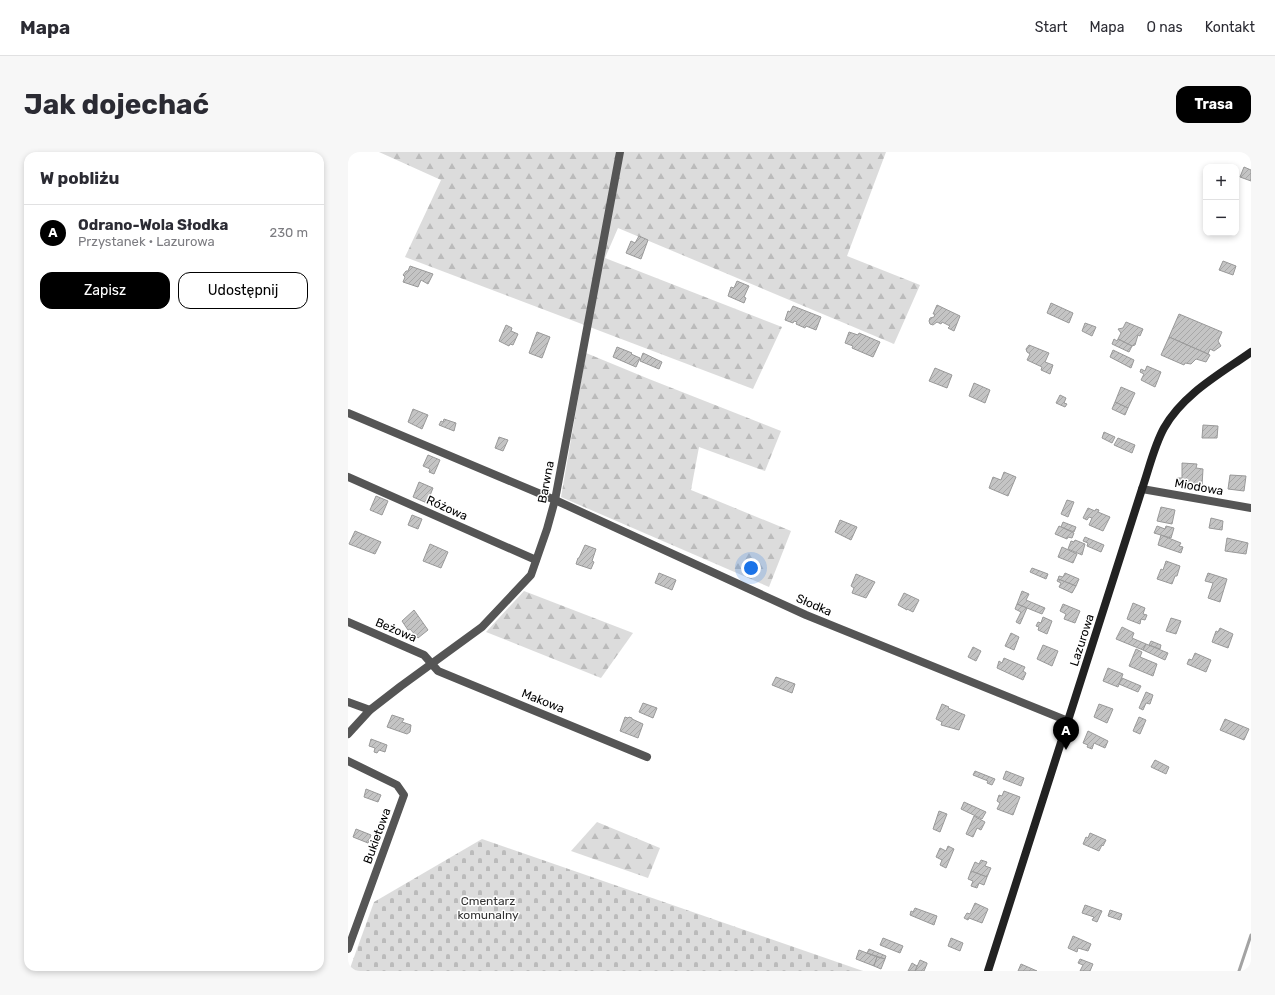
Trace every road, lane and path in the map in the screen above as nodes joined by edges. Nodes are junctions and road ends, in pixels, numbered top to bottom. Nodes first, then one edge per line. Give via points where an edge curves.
1 (620, 152) edge
2 (1251, 352) edge
3 (348, 413) edge
4 (348, 477) edge
5 (1142, 489) junction
6 (555, 500) junction
7 (1251, 508) edge
8 (536, 560) junction
9 (348, 622) edge
10 (431, 664) junction
11 (348, 702) edge
12 (370, 710) junction
13 (1068, 721) junction
14 (348, 734) edge
15 (647, 757) dead end
16 (348, 761) edge
17 (348, 949) edge
18 (988, 971) edge

1 - 6 street, Barwna
2 - 5 street, Lazurowa via 1198,389 1173,413 1163,429
3 - 6 street, Słodka
4 - 8 street, Różowa
5 - 7 street, Miodowa
5 - 13 street, Lazurowa
6 - 8 street, Barwna
6 - 13 street, Słodka via 806,615
8 - 10 street, Barwna via 531,575 482,627
9 - 10 street, Beżowa via 424,655
10 - 12 street, Barwna
10 - 15 street, Makowa via 438,670
11 - 12 street
12 - 14 street, Barwna
13 - 18 street, Lazurowa
16 - 17 street, Bukietowa via 397,785 404,795

